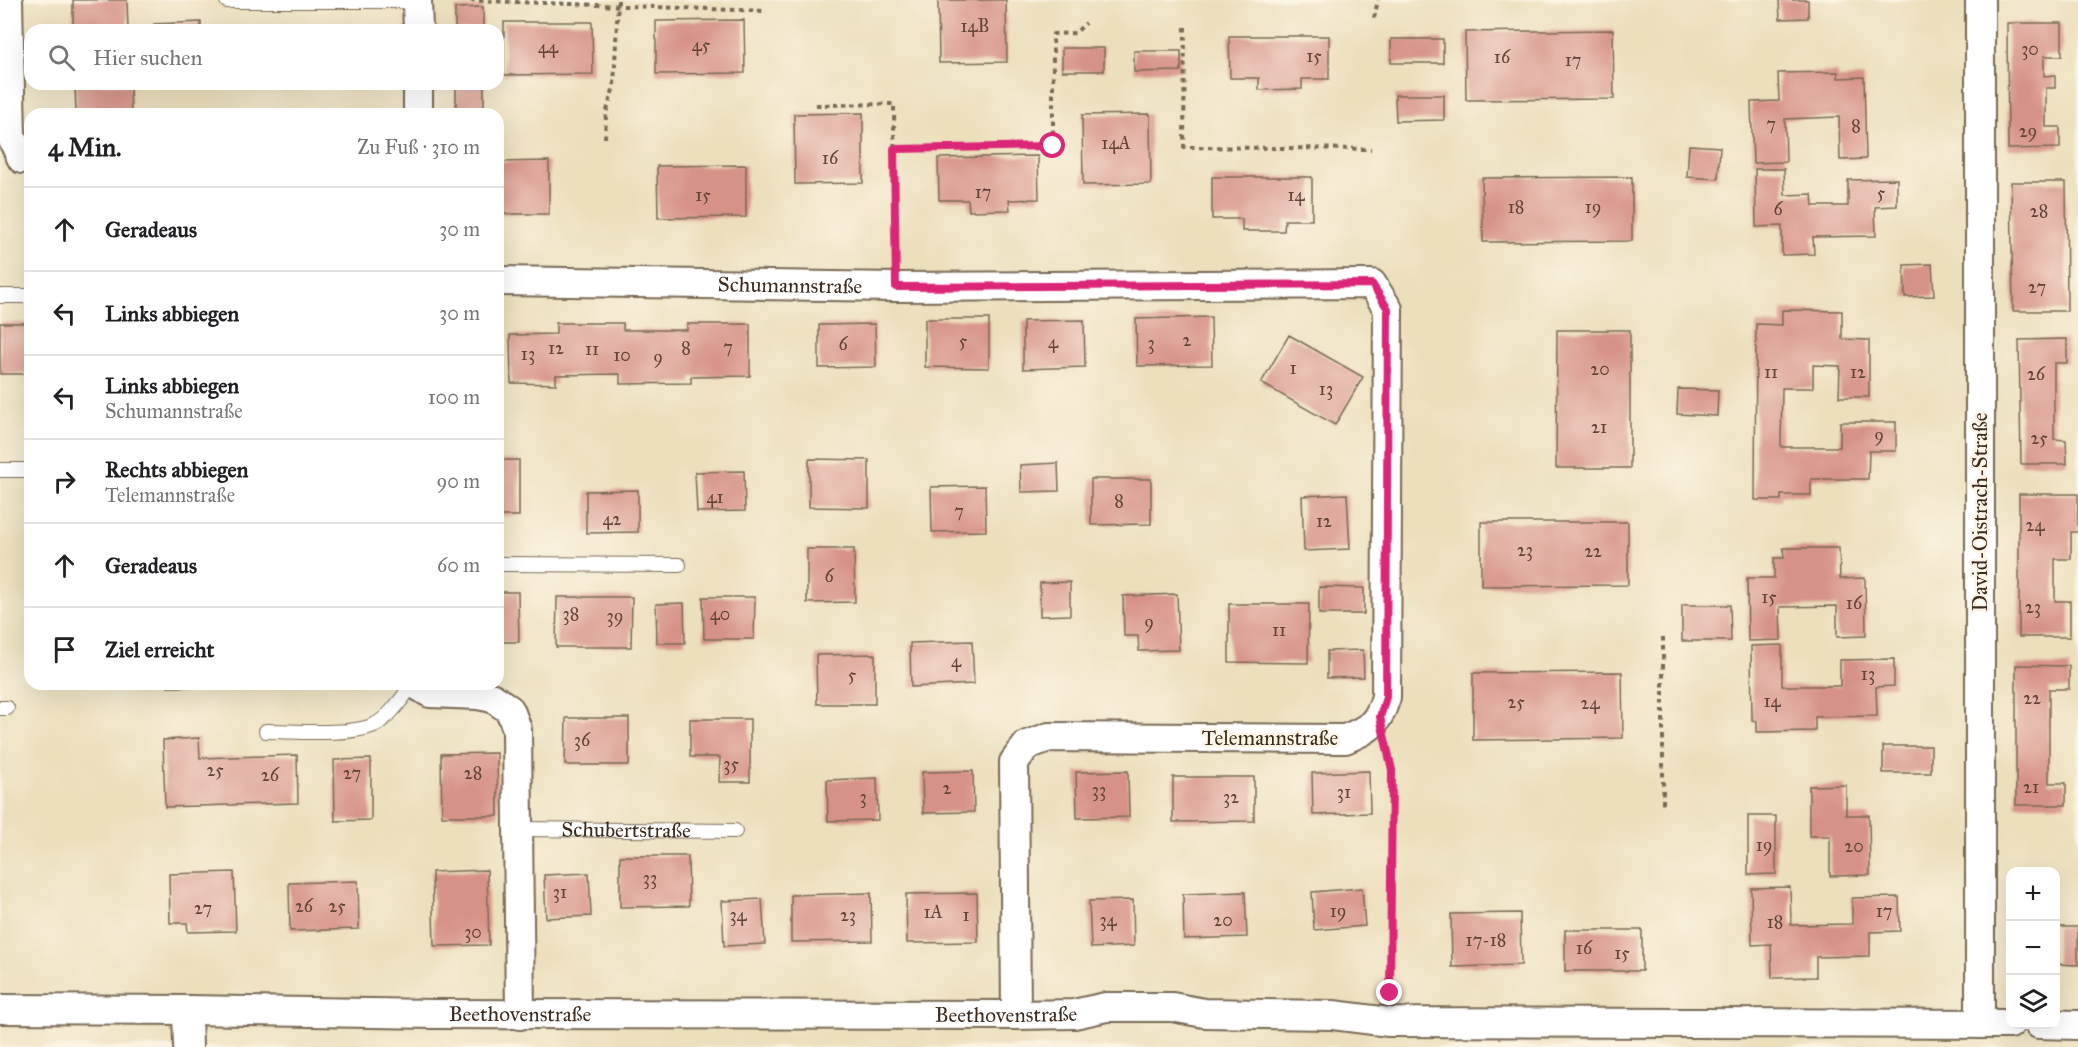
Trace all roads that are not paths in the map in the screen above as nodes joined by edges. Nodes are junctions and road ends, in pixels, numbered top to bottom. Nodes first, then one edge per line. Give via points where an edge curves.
1 (8, 0) edge
2 (417, 0) edge
3 (1980, 0) edge
4 (227, 1) edge
5 (418, 24) edge
6 (418, 90) edge
7 (418, 108) edge
8 (22, 159) dead end
9 (504, 281) edge
10 (0, 296) edge
11 (24, 296) edge
12 (24, 470) edge
13 (0, 471) edge
14 (504, 564) edge
15 (679, 565) dead end
16 (410, 690) edge
17 (425, 690) edge
18 (1380, 717) joint
19 (266, 731) dead end
20 (518, 830) junction
21 (735, 831) dead end
22 (0, 1009) edge
23 (187, 1010) junction
24 (520, 1015) junction
25 (1016, 1015) junction
26 (1980, 1024) junction
27 (2006, 1024) edge
28 (2060, 1025) edge
29 (2078, 1025) edge
30 (188, 1047) edge

1 - 8 street via 11,136
2 - 4 lane
2 - 5 street
3 - 26 street, David-Oistrach-Straße
6 - 7 street
9 - 18 street, Schumannstraße via 896,287 1372,284 1388,309 1386,697
10 - 11 lane
12 - 13 lane
14 - 15 lane
16 - 19 lane via 376,725 357,730
17 - 20 street via 478,694 493,698 510,710 517,729
18 - 25 street, Telemannstraße via 1364,731 1345,739 1049,736 1027,745 1014,762
20 - 21 lane, Schubertstraße
20 - 24 street
22 - 23 street, Beethovenstraße
23 - 24 street, Beethovenstraße
23 - 30 street
24 - 25 street, Beethovenstraße
25 - 26 street, Beethovenstraße via 1074,1014 1106,1007 1172,1007 1204,1013 1333,1015 1389,1022
26 - 27 street, Beethovenstraße
28 - 29 street

